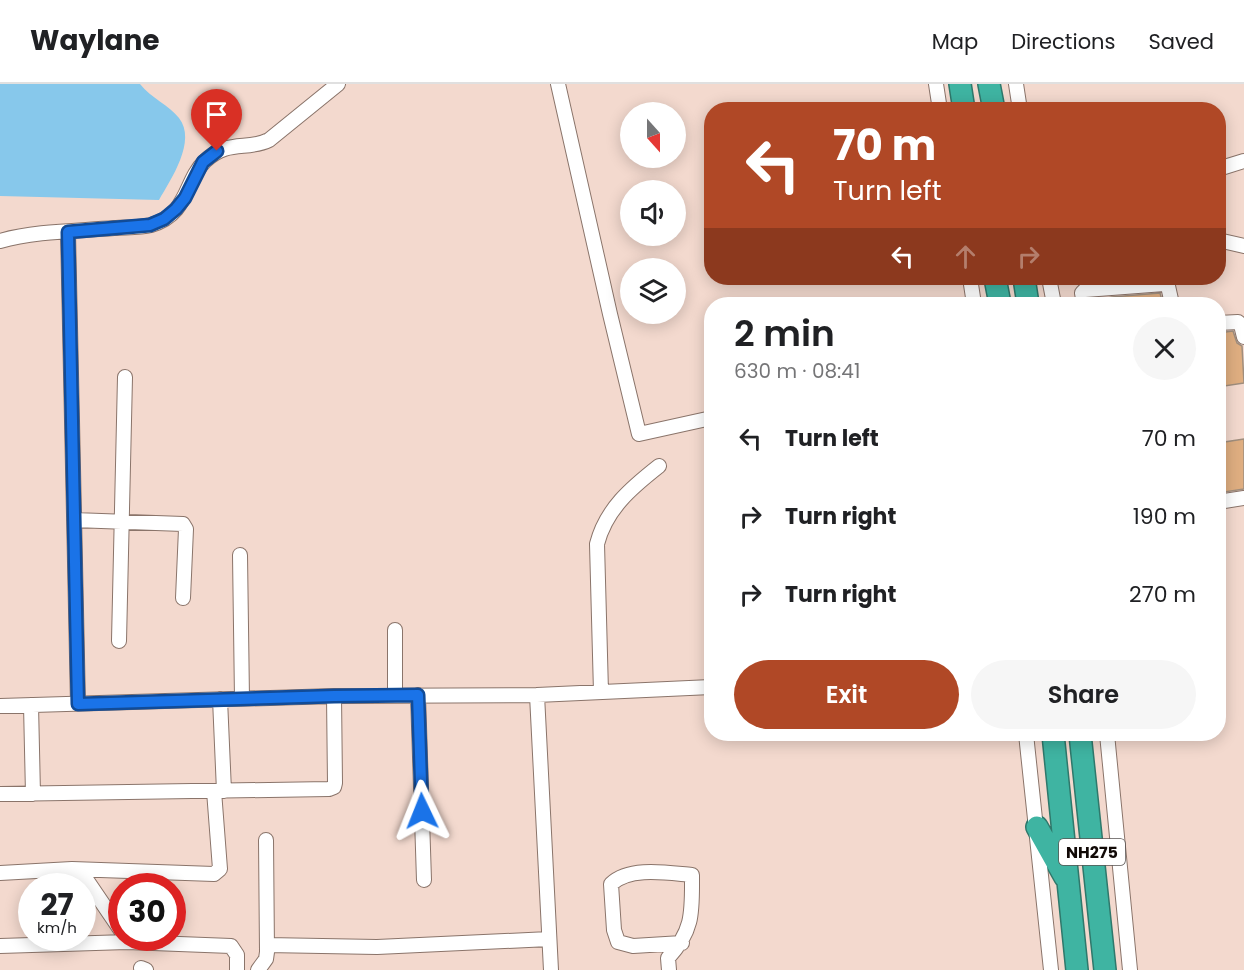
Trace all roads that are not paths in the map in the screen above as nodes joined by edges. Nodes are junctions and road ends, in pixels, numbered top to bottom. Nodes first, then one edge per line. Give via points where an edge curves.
1 (338, 84) edge
2 (558, 84) edge
3 (936, 84) edge
4 (960, 84) edge
5 (989, 84) edge
6 (1016, 84) edge
7 (939, 102) edge
8 (963, 102) edge
9 (992, 102) edge
10 (1019, 102) edge
11 (1244, 161) edge
12 (1226, 167) edge
13 (68, 232) junction
14 (0, 241) edge
15 (1226, 242) edge
16 (1244, 246) edge
17 (1151, 285) edge
18 (1083, 297) edge
19 (1226, 323) edge
20 (1244, 337) edge
21 (126, 377) dead end
22 (704, 419) edge
23 (659, 466) dead end
24 (1244, 498) edge
25 (1226, 501) edge
26 (74, 520) junction
27 (122, 521) junction
28 (240, 555) dead end
29 (183, 598) dead end
30 (395, 630) dead end
31 (119, 641) dead end
32 (704, 687) edge
33 (601, 692) junction
34 (395, 695) junction
35 (418, 695) junction
36 (537, 695) junction
37 (334, 696) junction
38 (220, 699) junction
39 (242, 699) junction
40 (78, 704) junction
41 (31, 705) junction
42 (0, 706) edge
43 (1027, 741) edge
44 (1054, 741) edge
45 (1081, 741) edge
46 (1108, 741) edge
47 (219, 791) junction
48 (33, 794) junction
49 (0, 795) edge
50 (1037, 827) junction
51 (266, 840) dead end
52 (72, 869) junction
53 (0, 873) edge
54 (424, 880) dead end
55 (1069, 882) junction
56 (108, 913) edge
57 (108, 938) edge
58 (549, 939) junction
59 (186, 942) edge
60 (682, 943) junction
61 (267, 945) junction
62 (0, 946) edge
63 (237, 970) edge
64 (258, 970) edge
65 (551, 970) edge
66 (669, 970) edge
67 (1051, 970) edge
68 (1077, 970) edge
69 (1105, 970) edge
70 (1130, 970) edge

1 - 13 street via 264,143 217,151 203,162 185,198 164,219 150,225
2 - 22 street via 639,434
3 - 7 street
4 - 8 highway
5 - 9 highway
6 - 10 street
11 - 12 street
13 - 14 street
13 - 26 street
15 - 16 street
17 - 18 street via 1085,290
19 - 20 street via 1242,325
21 - 27 street
23 - 33 street via 624,494 601,528 597,544
24 - 25 street
26 - 27 street
26 - 40 street
27 - 29 street via 183,524
27 - 31 street
28 - 39 street
30 - 34 street
32 - 33 street
33 - 36 street
34 - 35 street
34 - 37 street
35 - 36 street
35 - 54 street
36 - 58 street
37 - 39 street
37 - 47 street via 334,787
38 - 39 street
38 - 40 street
38 - 47 street
40 - 41 street
41 - 42 street
41 - 48 street
43 - 50 street, NH275
44 - 55 highway, NH275
45 - 69 highway, NH275
46 - 70 street, NH275
47 - 48 street
47 - 52 street via 218,872
48 - 49 street
50 - 55 highway
50 - 67 street, NH275
51 - 61 street
52 - 53 street
52 - 56 street via 86,879
55 - 68 highway, NH275
57 - 62 street
58 - 61 street via 377,947
58 - 65 street
59 - 63 street via 225,945 235,950
60 - 60 street via 689,926 692,875 636,873 620,876 612,884 618,942 633,946
60 - 66 street via 668,958
61 - 64 street via 266,959

